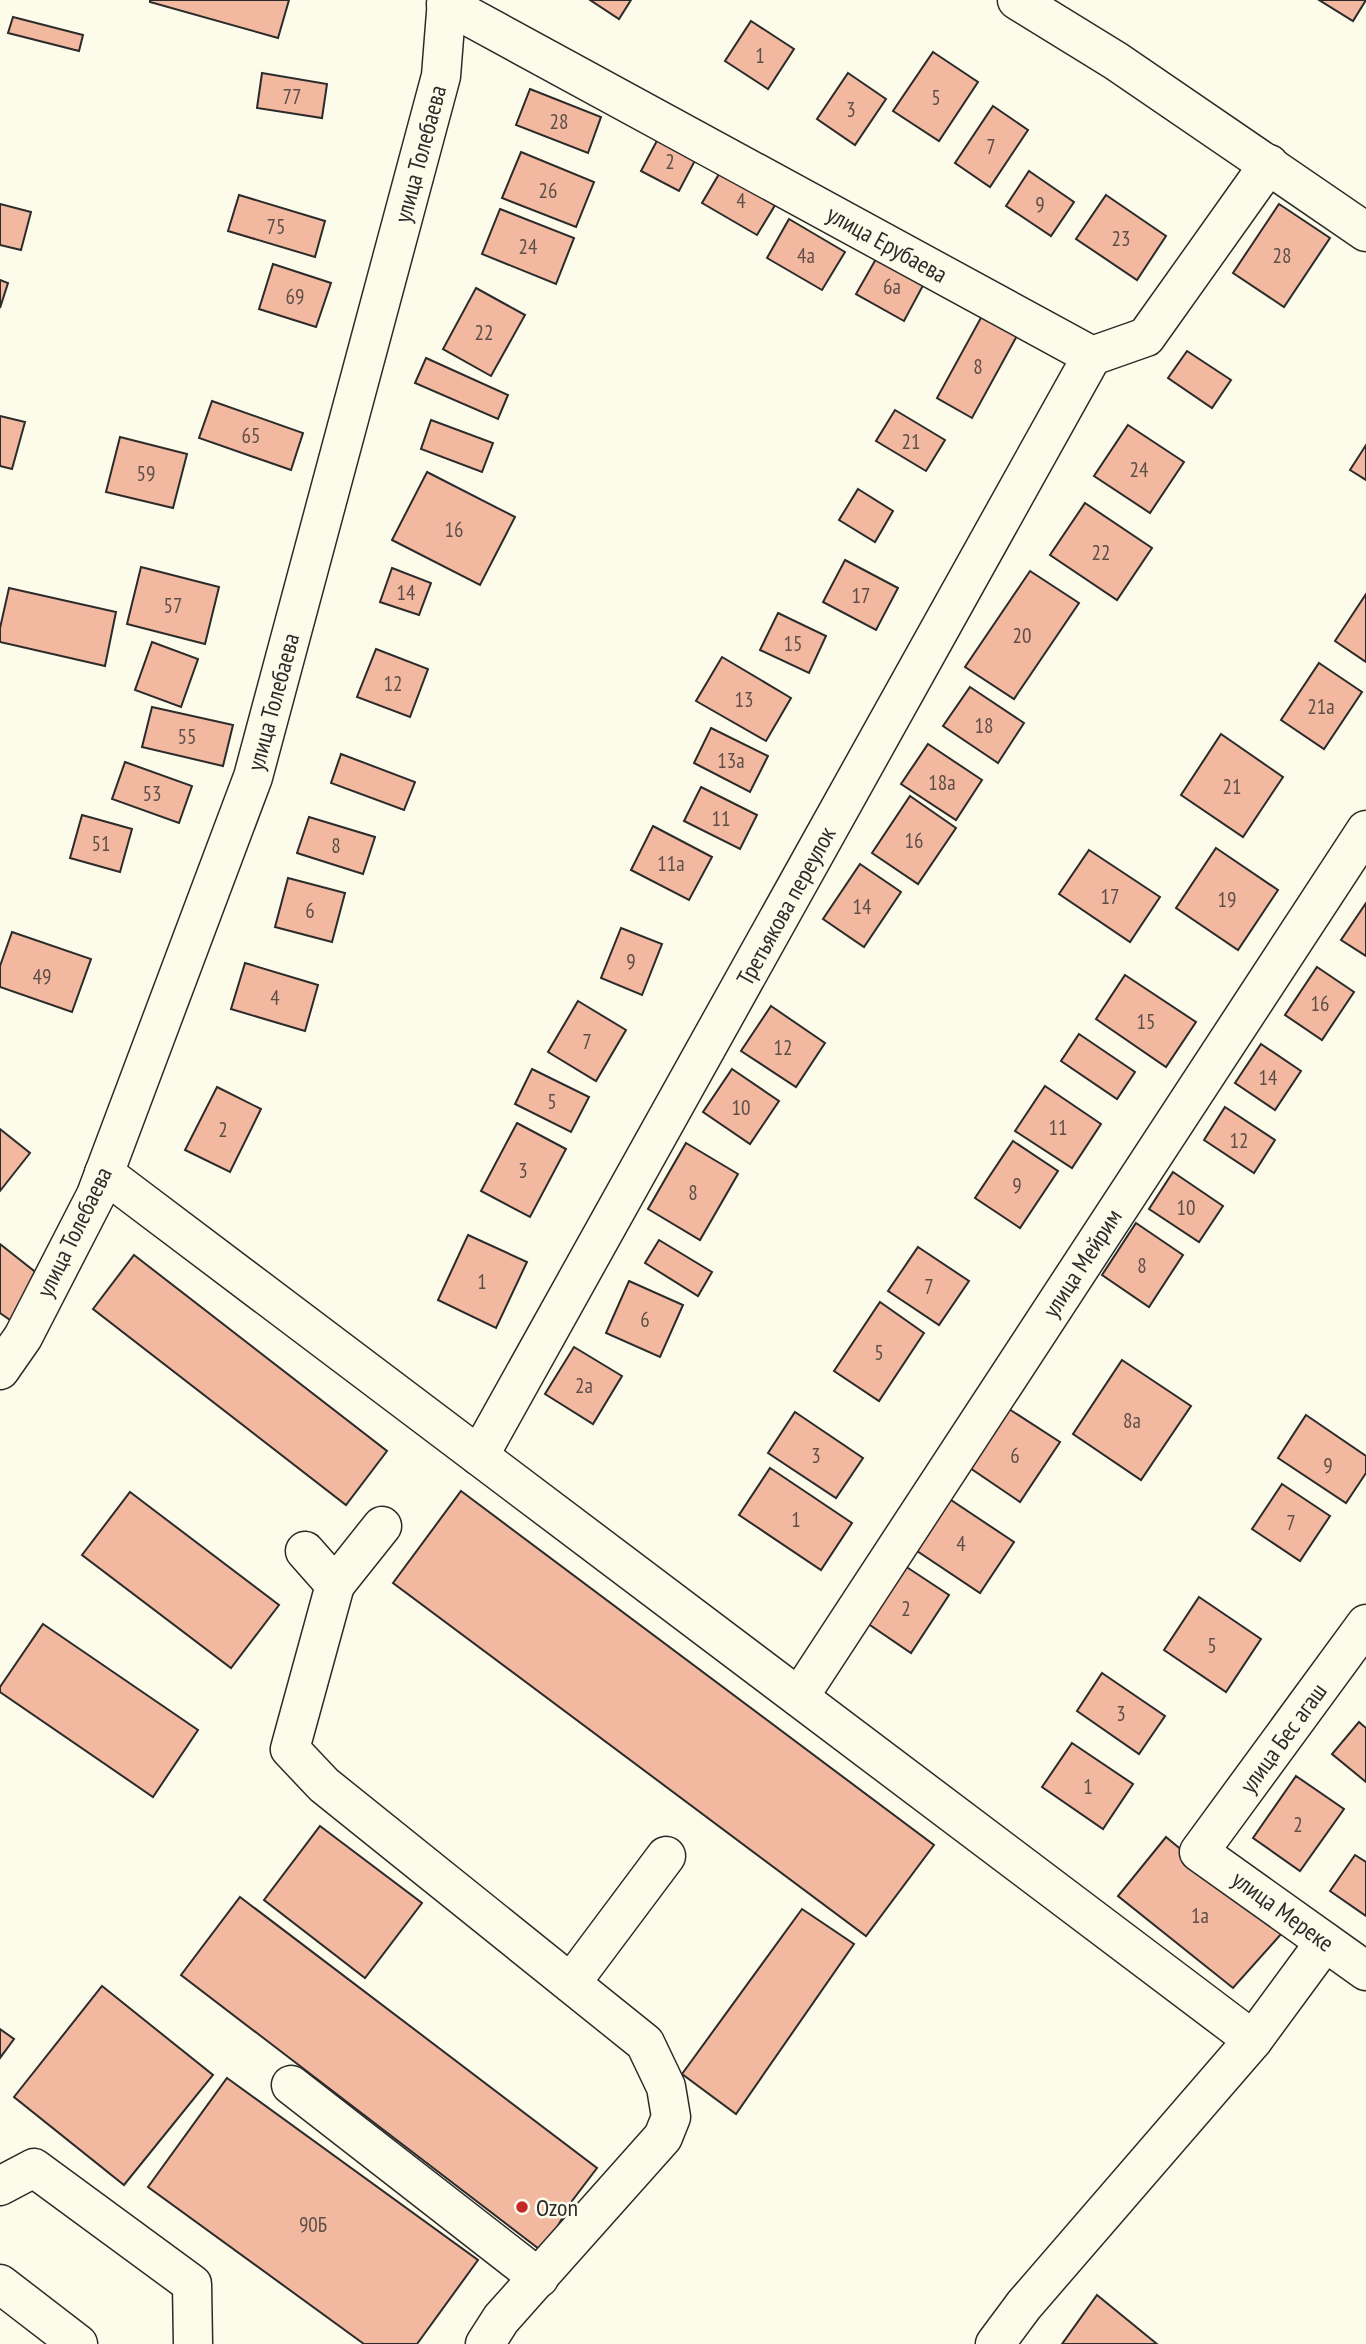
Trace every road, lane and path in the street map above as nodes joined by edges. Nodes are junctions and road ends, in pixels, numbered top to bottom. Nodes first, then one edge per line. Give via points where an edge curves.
1 (1017, 0) edge
2 (446, 2) edge
3 (1269, 164) junction
4 (1366, 232) edge
5 (1093, 356) junction
6 (1366, 830) edge
7 (104, 1173) junction
8 (0, 1370) edge
9 (479, 1456) junction
10 (382, 1526) dead end
11 (305, 1551) dead end
12 (335, 1585) junction
13 (1366, 1624) edge
14 (799, 1697) junction
15 (1199, 1852) joint
16 (666, 1856) dead end
17 (1325, 1942) junction
18 (1366, 1971) edge
19 (570, 1983) junction
20 (1253, 2040) junction
21 (291, 2085) dead end
22 (0, 2186) edge
23 (538, 2278) junction
24 (0, 2284) edge
25 (78, 2344) edge
26 (193, 2344) edge
27 (485, 2344) edge
28 (995, 2344) edge

1 - 3 street
2 - 5 street, улица Ерубаева
2 - 7 street, улица Толебаева via 441,76 253,777
3 - 4 street
3 - 5 street via 1146,337
5 - 9 street, Третьякова переулок
6 - 14 street, улица Мейрим
7 - 8 street, улица Толебаева via 23,1337
7 - 9 street
9 - 14 street
10 - 12 street
11 - 12 street
12 - 19 street via 290,1749 324,1785
13 - 15 street, улица Бес агаш
14 - 20 street
15 - 17 street, улица Мереке
16 - 19 street
17 - 18 street, улица Мереке
17 - 20 street
19 - 23 street via 645,2043 666,2087 671,2117 663,2137
20 - 28 street
21 - 23 street
22 - 26 street via 34,2168 191,2284
23 - 27 street
24 - 25 street

